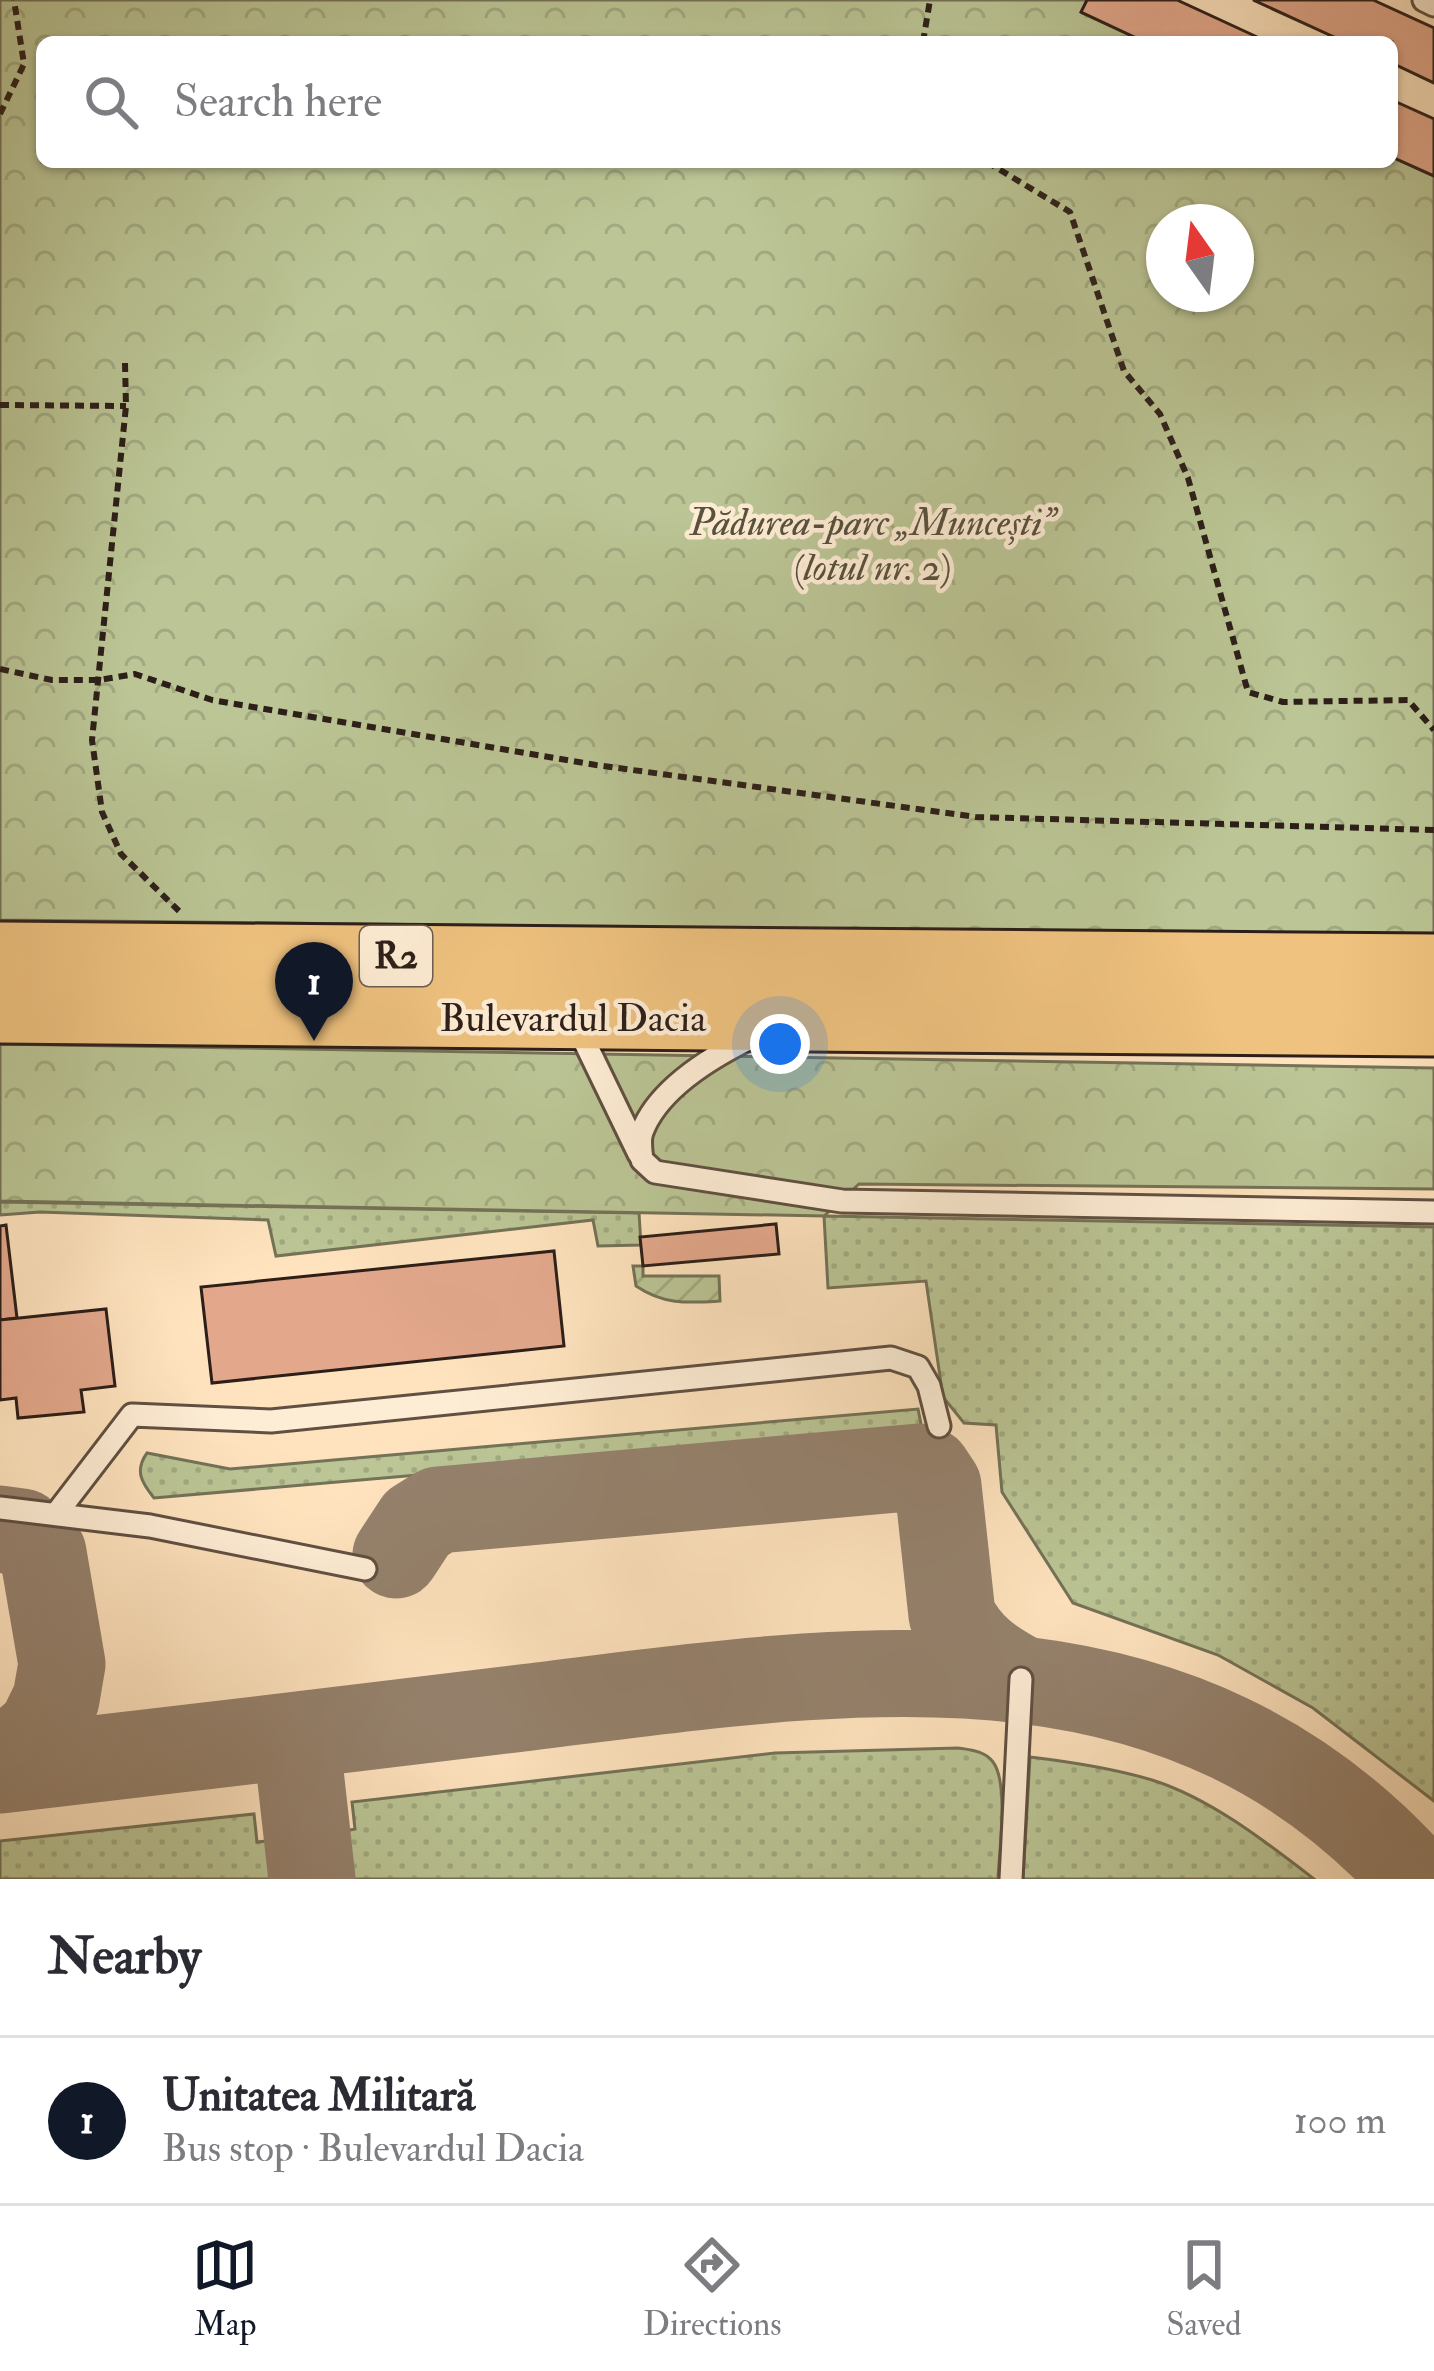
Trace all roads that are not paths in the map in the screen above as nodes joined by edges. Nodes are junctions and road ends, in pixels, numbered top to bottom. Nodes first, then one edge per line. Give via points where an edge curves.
1 (1424, 0) edge
2 (1434, 4) edge
3 (0, 954) edge
4 (1434, 966) edge
5 (0, 1011) edge
6 (792, 1018) junction
7 (574, 1020) junction
8 (1434, 1024) edge
9 (642, 1160) junction
10 (1434, 1212) edge
11 (939, 1426) dead end
12 (0, 1508) edge
13 (56, 1514) junction
14 (365, 1569) dead end
15 (1021, 1678) dead end
16 (1011, 1879) edge

1 - 2 lane
3 - 4 main road, Bulevardul Dacia / R2
5 - 7 main road, Bulevardul Dacia / R2
6 - 7 main road, Bulevardul Dacia / R2
6 - 8 main road, Bulevardul Dacia / R2
6 - 9 lane via 680,1083 640,1135
7 - 9 lane
9 - 10 lane via 656,1172 842,1201
11 - 13 lane via 918,1367 891,1358 271,1421 132,1414
12 - 13 lane
13 - 14 lane
15 - 16 lane

